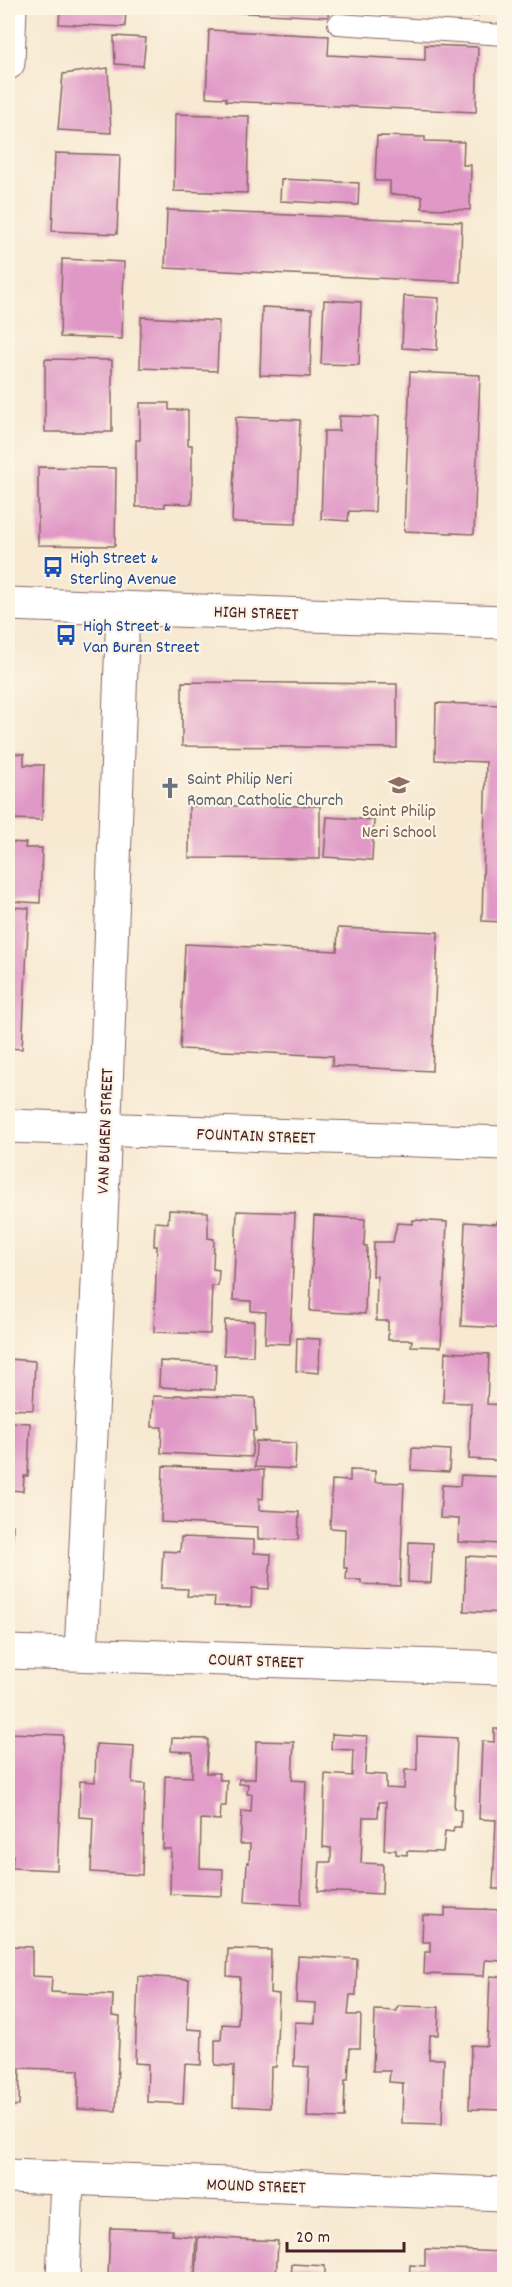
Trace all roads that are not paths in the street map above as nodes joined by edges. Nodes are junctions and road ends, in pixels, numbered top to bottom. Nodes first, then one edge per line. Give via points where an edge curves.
1 (10, 8) edge
2 (338, 24) dead end
3 (504, 35) edge
4 (8, 63) edge
5 (8, 604) edge
6 (123, 608) junction
7 (504, 622) edge
8 (8, 1126) edge
9 (104, 1130) junction
10 (504, 1143) edge
11 (8, 1652) edge
12 (81, 1654) junction
13 (504, 1668) edge
14 (8, 2176) edge
15 (67, 2178) junction
16 (504, 2194) edge
17 (63, 2280) edge

1 - 4 street
2 - 3 lane
5 - 6 street, HIGH STREET
6 - 7 street, HIGH STREET
6 - 9 street, VAN BUREN STREET
8 - 9 street, FOUNTAIN STREET
9 - 10 street, FOUNTAIN STREET
9 - 12 street, VAN BUREN STREET
11 - 12 street, COURT STREET
12 - 13 street, COURT STREET
14 - 15 street, MOUND STREET
15 - 16 street, MOUND STREET
15 - 17 street

